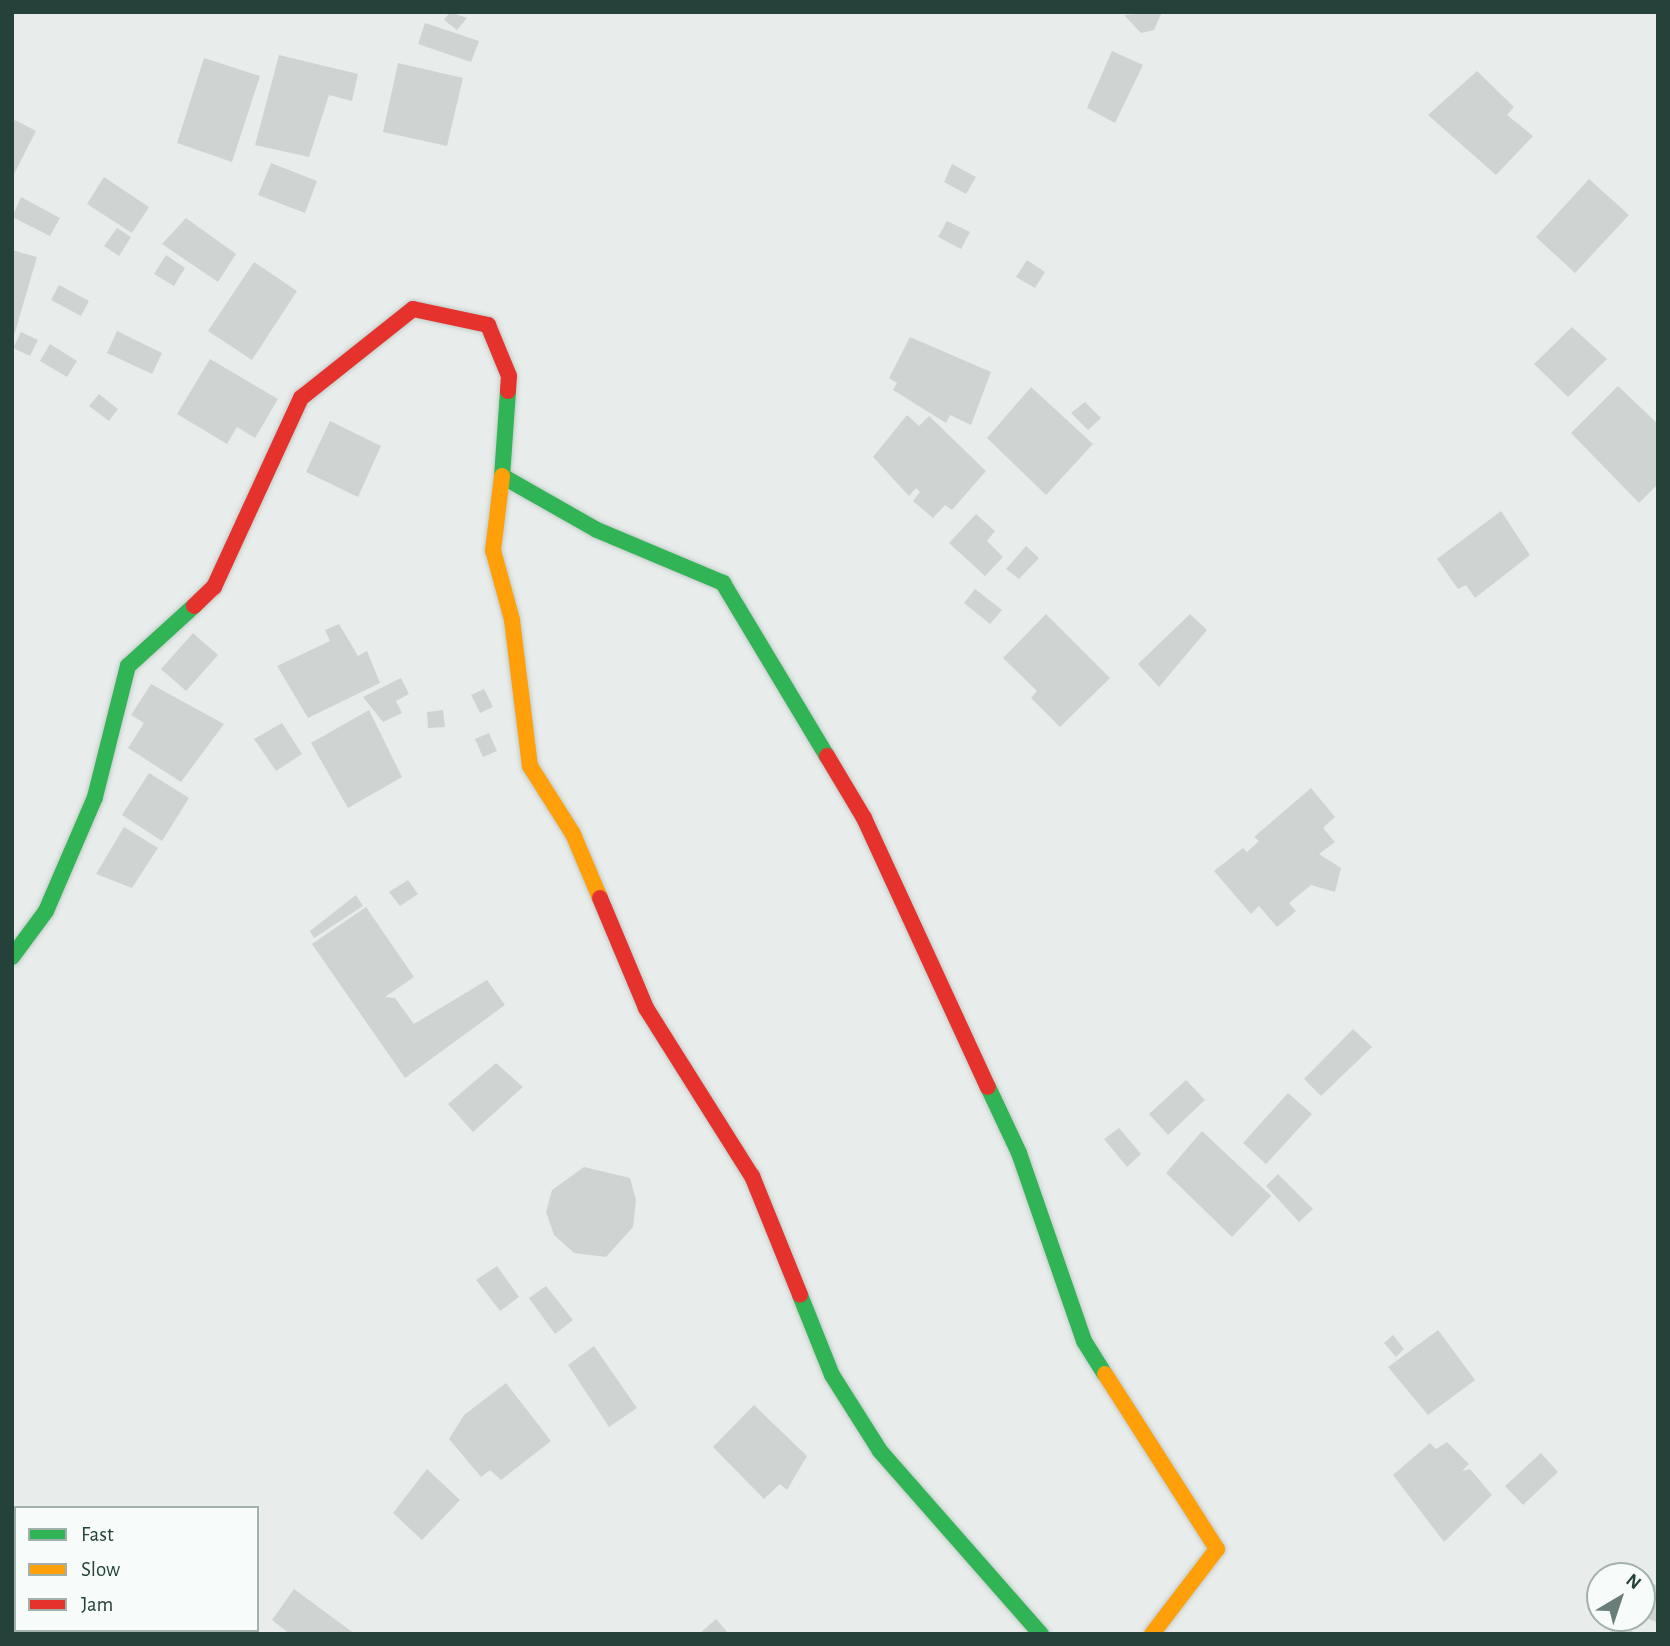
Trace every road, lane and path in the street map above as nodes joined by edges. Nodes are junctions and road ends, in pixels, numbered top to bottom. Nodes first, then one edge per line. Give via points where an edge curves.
1 (502, 476) junction
2 (12, 957) edge
3 (1041, 1634) edge
4 (1152, 1634) edge

1 - 2 street via 509,376 488,325 413,309 302,398 215,587 128,666 95,797 46,911
1 - 3 street via 493,550 512,620 530,766 573,834 646,1008 752,1176 832,1375 880,1451
1 - 4 street via 597,530 723,583 864,818 1019,1153 1084,1341 1217,1549

